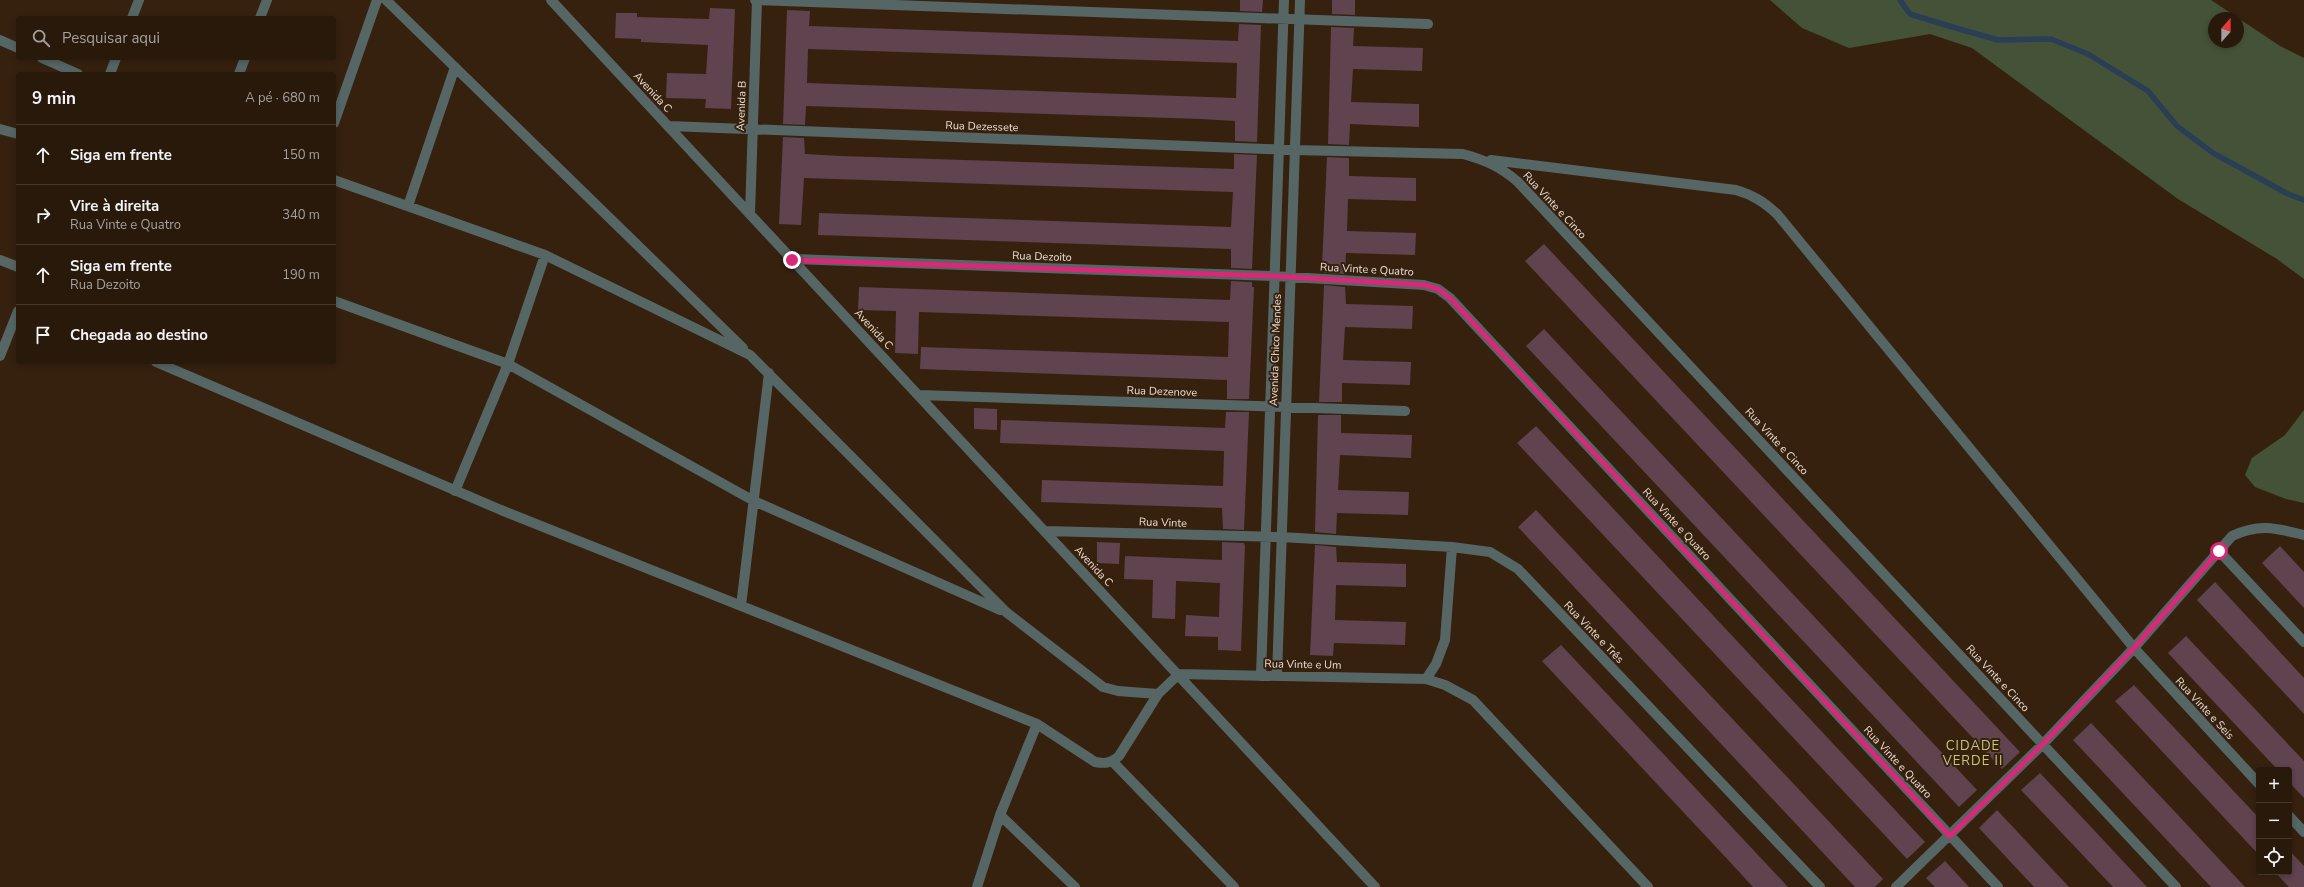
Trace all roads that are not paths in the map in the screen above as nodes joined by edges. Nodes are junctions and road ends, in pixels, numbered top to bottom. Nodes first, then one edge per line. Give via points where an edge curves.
1 (139, 0) edge
2 (267, 0) edge
3 (377, 0) edge
4 (386, 0) edge
5 (551, 0) edge
6 (757, 0) edge
7 (1284, 0) edge
8 (1300, 0) edge
9 (133, 16) edge
10 (261, 16) edge
11 (1283, 19) junction
12 (1299, 20) junction
13 (1428, 24) dead end
14 (0, 40) edge
15 (16, 47) edge
16 (46, 60) edge
17 (115, 60) edge
18 (244, 60) edge
19 (455, 67) junction
20 (74, 72) edge
21 (111, 72) edge
22 (239, 72) edge
23 (336, 117) edge
24 (669, 126) junction
25 (0, 128) edge
26 (752, 130) junction
27 (16, 133) edge
28 (1279, 150) junction
29 (1294, 150) junction
30 (1483, 159) junction
31 (336, 181) edge
32 (408, 206) junction
33 (750, 214) junction
34 (545, 255) junction
35 (0, 260) edge
36 (792, 260) junction
37 (16, 267) edge
38 (1274, 276) junction
39 (1290, 277) junction
40 (336, 302) edge
41 (16, 316) edge
42 (750, 355) junction
43 (0, 356) edge
44 (161, 364) edge
45 (508, 364) junction
46 (769, 373) junction
47 (919, 395) junction
48 (1270, 407) junction
49 (1285, 407) junction
50 (1405, 411) dead end
51 (455, 491) junction
52 (754, 500) junction
53 (1045, 530) junction
54 (2304, 535) edge
55 (1265, 537) junction
56 (1281, 537) junction
57 (1452, 547) junction
58 (2219, 551) junction
59 (741, 606) junction
60 (1006, 612) junction
61 (2304, 642) edge
62 (2134, 648) junction
63 (1179, 674) junction
64 (1261, 676) junction
65 (1277, 676) junction
66 (1426, 679) junction
67 (1158, 694) junction
68 (1037, 724) junction
69 (2043, 744) junction
70 (1113, 762) junction
71 (2256, 781) edge
72 (1000, 815) junction
73 (2292, 819) edge
74 (2304, 832) edge
75 (1950, 836) junction
76 (976, 887) edge
77 (1075, 887) edge
78 (1234, 887) edge
79 (1374, 887) edge
80 (1648, 887) edge
81 (1820, 887) edge
82 (1896, 887) edge
83 (1998, 887) edge
84 (2176, 887) edge

1 - 9 street
2 - 10 street
3 - 23 street
4 - 19 street
5 - 24 street, Avenida C
6 - 11 street
6 - 26 street, Avenida B
7 - 11 street, Avenida Chico Mendes
8 - 12 street, Avenida Chico Mendes
11 - 12 street
11 - 28 street, Avenida Chico Mendes
12 - 13 street
12 - 29 street, Avenida Chico Mendes
14 - 15 street
16 - 20 street
17 - 21 street
18 - 22 street
19 - 32 street
19 - 42 street
24 - 26 street, Rua Dezessete
24 - 33 street, Avenida C
25 - 27 street
26 - 28 street, Rua Dezessete
26 - 33 street, Avenida B
28 - 29 street, Rua Dezessete
28 - 38 street, Avenida Chico Mendes
29 - 30 street, Rua Vinte e Cinco via 1463,154
29 - 39 street, Avenida Chico Mendes
30 - 62 street, Rua Vinte e Seis via 1736,190 1765,203 1782,220
30 - 69 street, Rua Vinte e Cinco via 1504,170 1518,182
31 - 32 street
32 - 34 street
33 - 36 street, Avenida C
34 - 42 street
34 - 45 street
35 - 37 street
36 - 38 street, Rua Dezoito
36 - 47 street, Avenida C
38 - 39 street, Rua Dezoito
38 - 48 street, Avenida Chico Mendes
39 - 49 street, Avenida Chico Mendes
39 - 75 street, Rua Vinte e Quatro via 1424,285 1438,289 1450,298
40 - 45 street
41 - 43 street
42 - 46 street
44 - 51 street
45 - 51 street
45 - 52 street
46 - 52 street
46 - 60 street
47 - 48 street, Rua Dezenove
47 - 53 street, Avenida C
48 - 49 street, Rua Dezenove
48 - 55 street, Avenida Chico Mendes
49 - 50 street, Rua Dezenove
49 - 56 street, Avenida Chico Mendes
51 - 59 street
52 - 59 street
52 - 60 street
53 - 55 street, Rua Vinte
53 - 63 street, Avenida C
54 - 58 street via 2270,527 2248,528 2232,536
55 - 56 street, Rua Vinte
55 - 64 street, Avenida Chico Mendes
56 - 57 street, Rua Vinte e Três
56 - 65 street, Avenida Chico Mendes
57 - 66 street via 1445,640 1436,664
57 - 81 street, Rua Vinte e Três via 1490,552 1518,569
58 - 61 street
58 - 62 street
59 - 68 street
60 - 67 street via 1103,687 1118,691
62 - 69 street
62 - 71 street, Rua Vinte e Seis
63 - 64 street, Rua Vinte e Um
63 - 67 street
63 - 79 street, Avenida C
64 - 65 street, Rua Vinte e Um
65 - 66 street, Rua Vinte e Um
66 - 80 street, Rua Vinte e Um via 1445,685 1473,700
67 - 70 street
68 - 70 street via 1095,762
68 - 72 street
69 - 75 street
69 - 84 street, Rua Vinte e Cinco
70 - 78 street
72 - 76 street
72 - 77 street
73 - 74 street
75 - 82 street
75 - 83 street, Rua Vinte e Quatro

